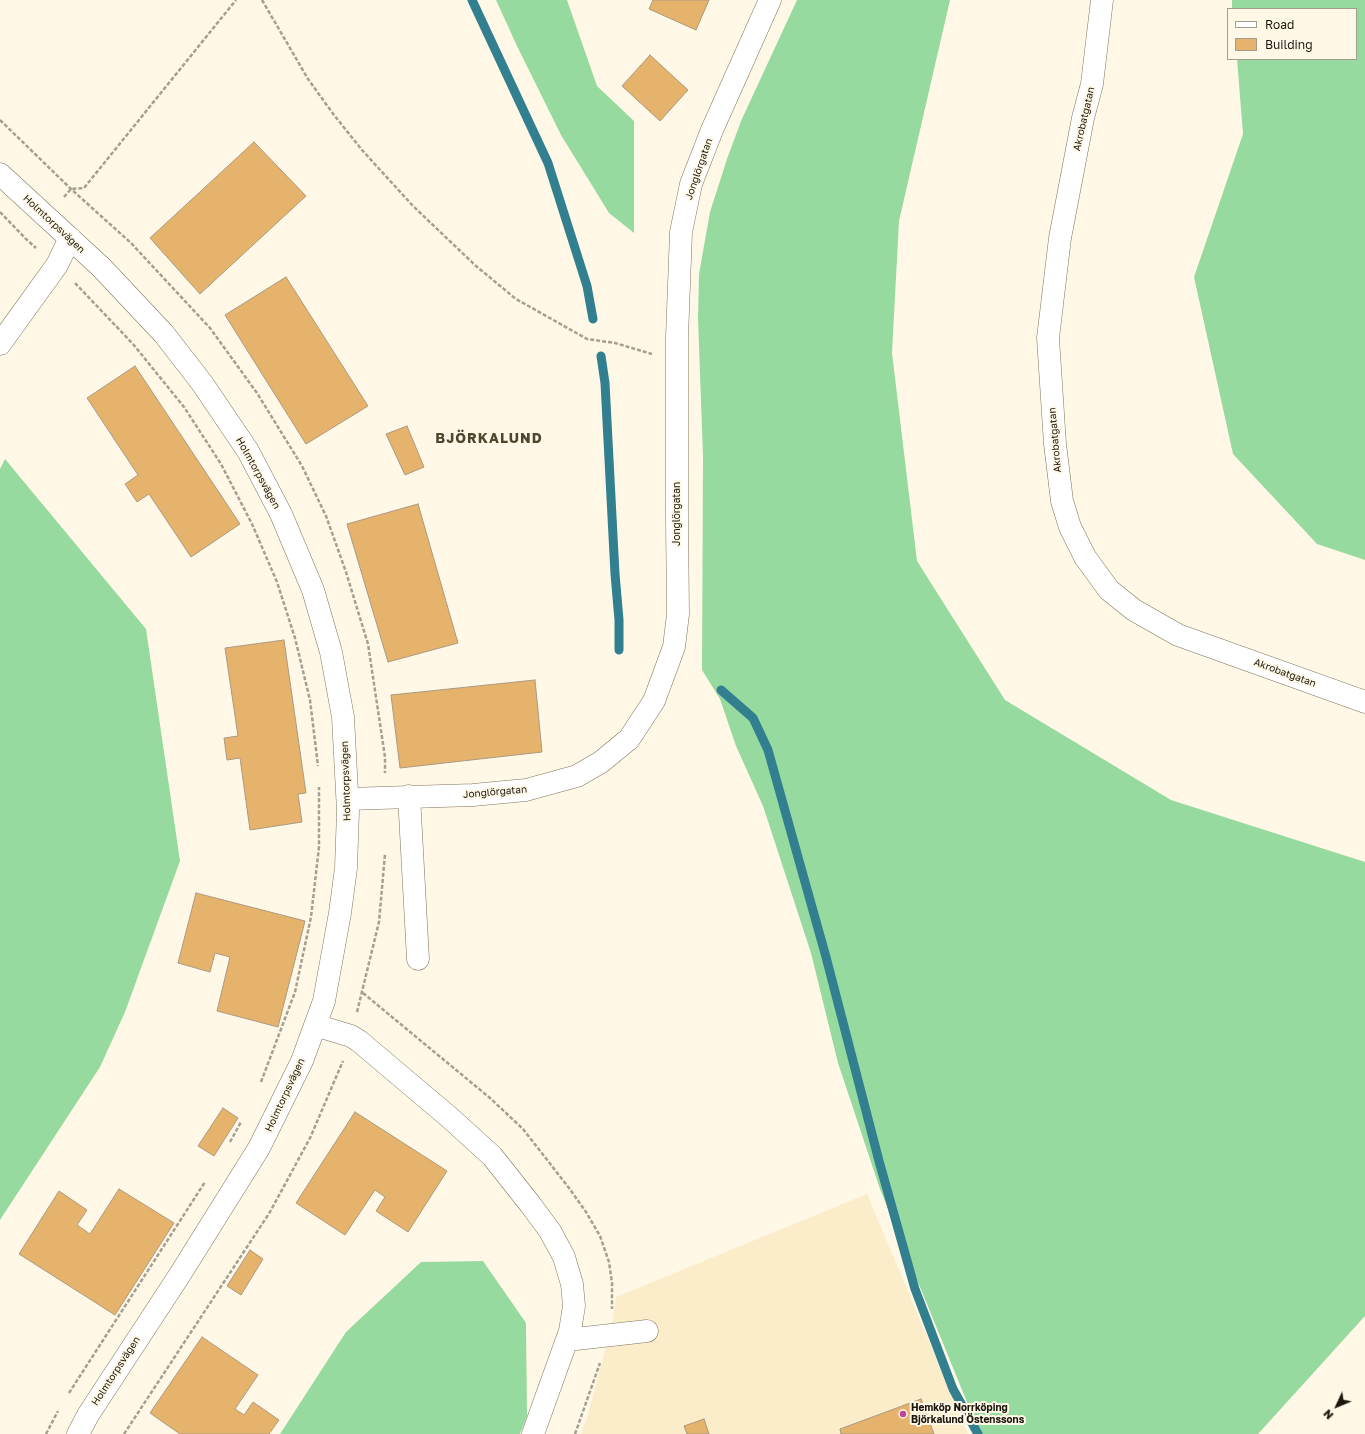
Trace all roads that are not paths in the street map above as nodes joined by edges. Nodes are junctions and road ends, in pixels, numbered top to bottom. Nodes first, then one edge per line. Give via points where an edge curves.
1 (770, 0) edge
2 (1102, 0) edge
3 (0, 174) edge
4 (70, 238) junction
5 (0, 344) edge
6 (1365, 702) edge
7 (409, 796) junction
8 (348, 798) junction
9 (418, 959) dead end
10 (315, 1025) junction
11 (647, 1331) dead end
12 (567, 1340) junction
13 (78, 1434) edge
14 (533, 1434) edge

1 - 7 street, Jonglörgatan via 712,130 691,184 681,232 677,357 678,614 674,647 654,701 629,738 602,762 577,776 526,790
2 - 6 street, Akrobatgatan via 1092,84 1060,238 1048,338 1055,444 1062,501 1070,527 1085,557 1109,590 1134,610 1178,635
3 - 4 street, Holmtorpsvägen
4 - 5 street via 57,265
4 - 8 street, Holmtorpsvägen via 101,267 182,356 248,451 281,514 313,590 331,652 343,717
7 - 8 street, Jonglörgatan
7 - 9 street
8 - 10 street, Holmtorpsvägen via 346,868 340,913 324,1001
10 - 12 street via 359,1041 492,1156 550,1231 564,1257 572,1284 574,1306
10 - 13 street, Holmtorpsvägen via 302,1061 259,1148
11 - 12 street
12 - 14 street

